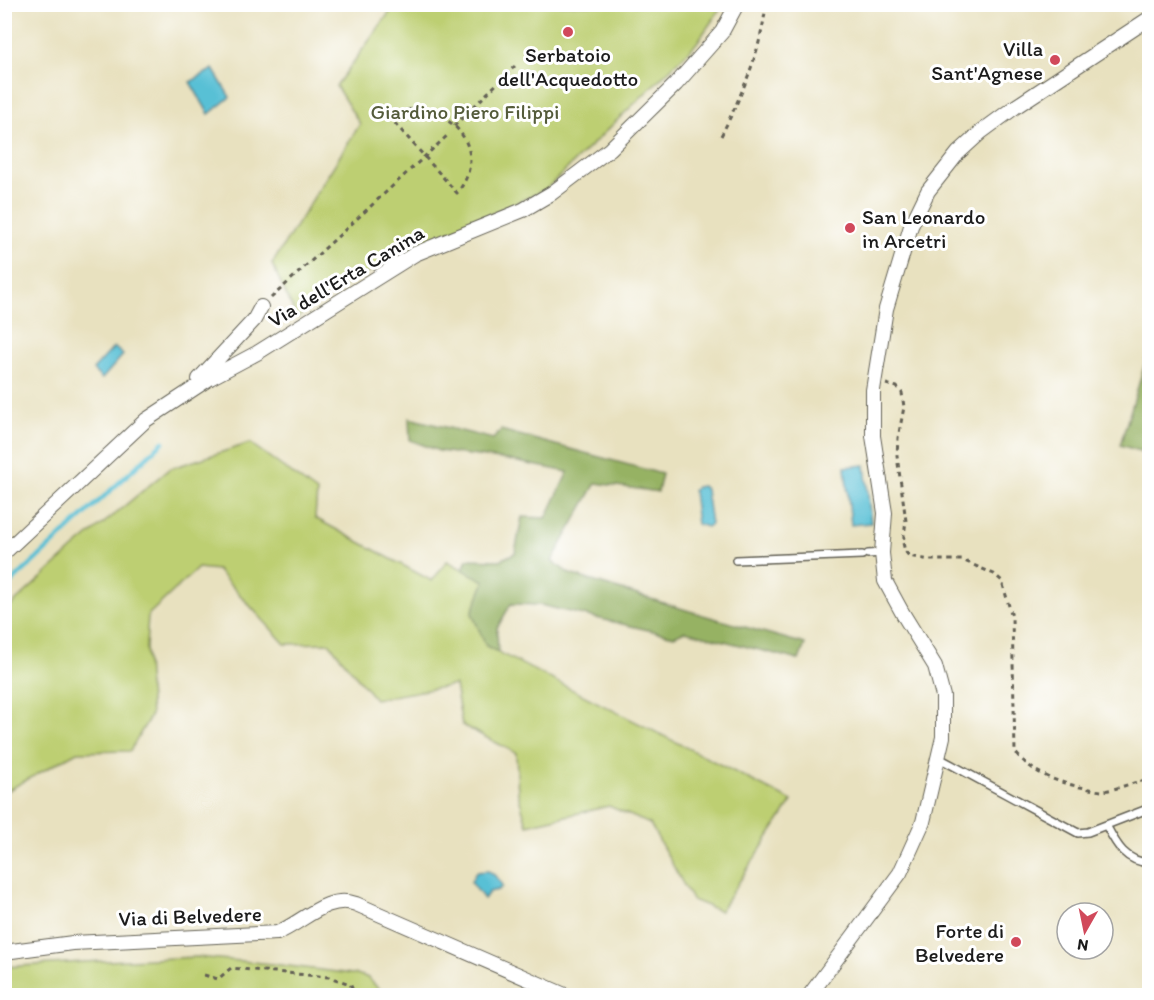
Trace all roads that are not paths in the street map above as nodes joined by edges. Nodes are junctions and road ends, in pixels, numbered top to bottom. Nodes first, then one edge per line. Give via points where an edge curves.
1 (737, 4) edge
2 (1149, 18) edge
3 (261, 307) road end
4 (186, 394) junction
5 (4, 553) edge
6 (871, 554) junction
7 (736, 560) dead end
8 (939, 758) junction
9 (1149, 808) edge
10 (1106, 825) junction
11 (1149, 863) edge
12 (4, 952) edge
13 (810, 994) edge
14 (567, 996) edge

1 - 4 street, Via dell'Erta Canina via 722,32 676,84 610,149 552,193 523,210 415,254
2 - 6 street via 981,132 957,153 928,191 911,226 886,309 874,383 873,436 885,513
3 - 4 street, Via dell'Erta Canina via 254,320
4 - 5 street, Via dell'Erta Canina via 146,420
6 - 7 lane
6 - 8 street via 941,681 944,713
8 - 10 lane via 1078,833
8 - 13 street via 923,822 900,873
9 - 10 lane
10 - 11 lane via 1119,849 1136,861
12 - 14 street, Via di Belvedere via 73,943 263,935 287,929 327,904 349,901

